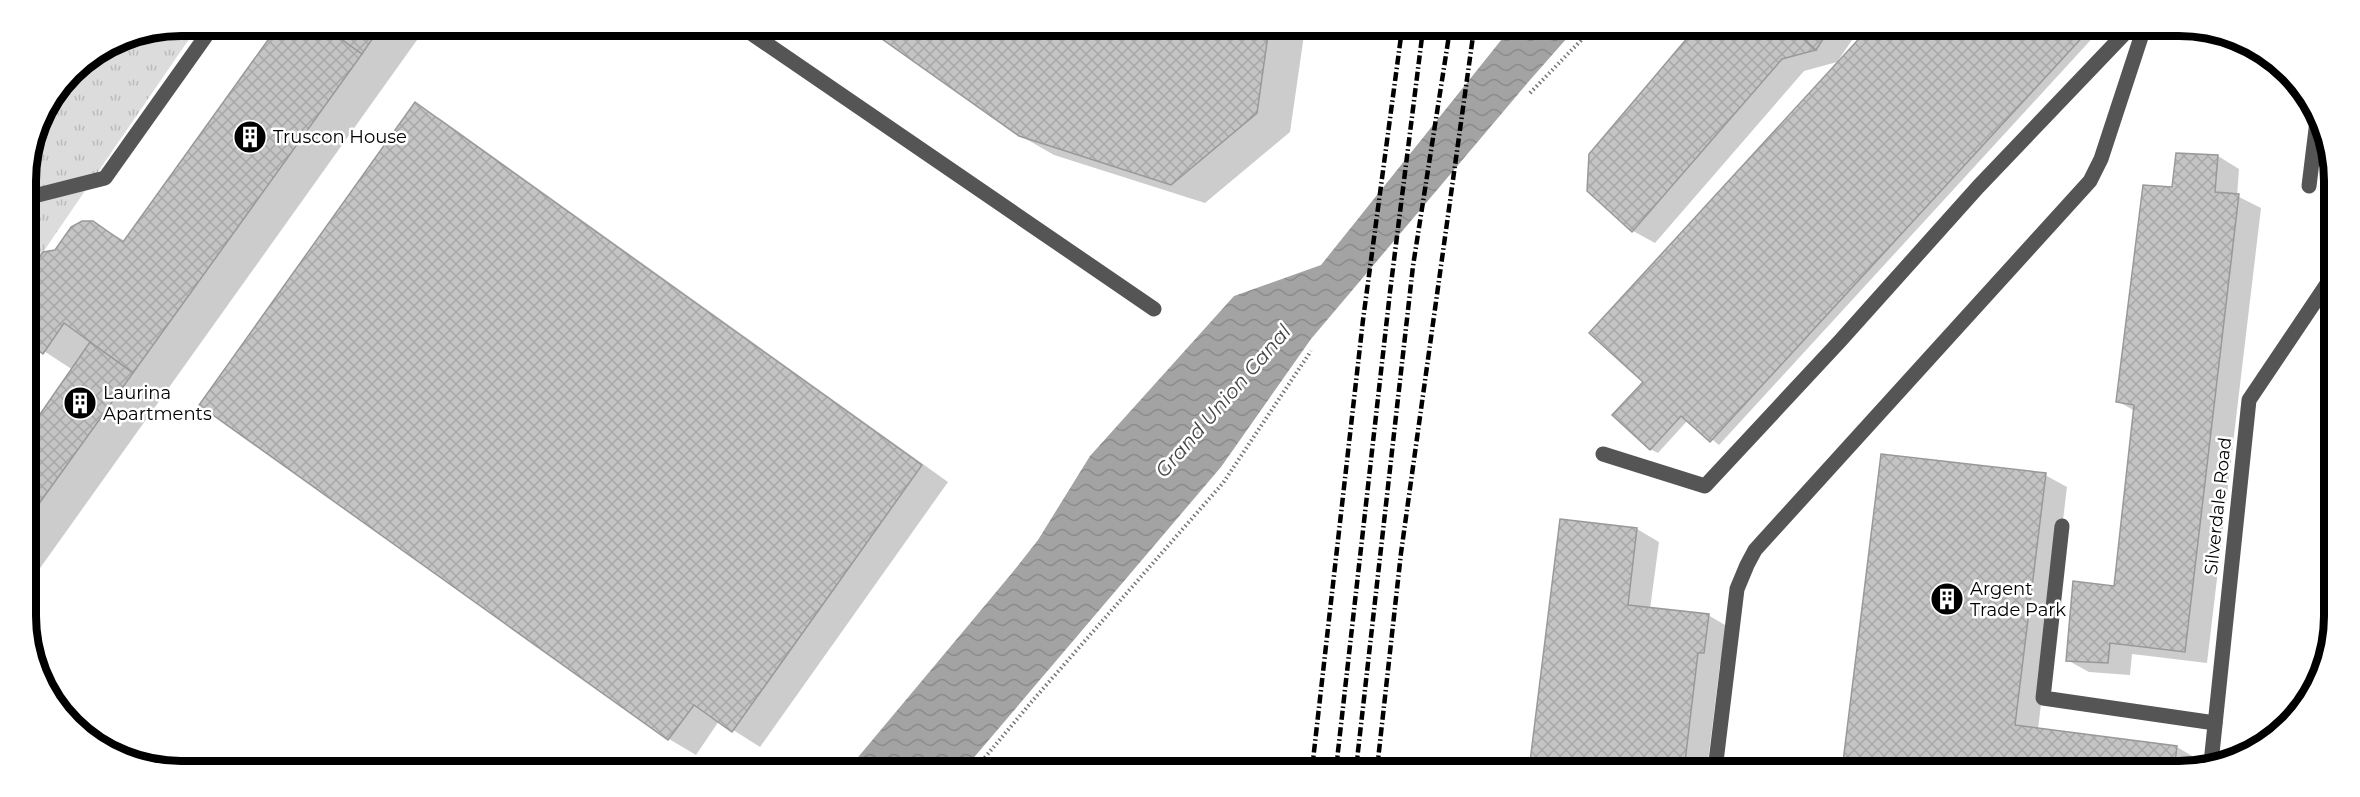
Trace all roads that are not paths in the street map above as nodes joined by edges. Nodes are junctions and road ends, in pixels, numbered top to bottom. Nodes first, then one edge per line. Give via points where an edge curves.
1 (206, 36) edge
2 (755, 36) edge
3 (2122, 36) edge
4 (2141, 36) edge
5 (2316, 133) edge
6 (2309, 186) dead end
7 (36, 195) edge
8 (2324, 288) edge
9 (1154, 309) dead end
10 (1603, 454) dead end
11 (2062, 526) dead end
12 (2215, 723) junction
13 (2212, 757) edge
14 (1716, 761) edge

1 - 7 street via 105,178
2 - 9 street
3 - 10 street via 1978,187 1705,486
4 - 14 street via 2101,159 2090,181 1755,550 1737,590
5 - 6 street
8 - 12 street, Silverdale Road via 2249,400
11 - 12 street via 2043,698
12 - 13 street, Silverdale Road

